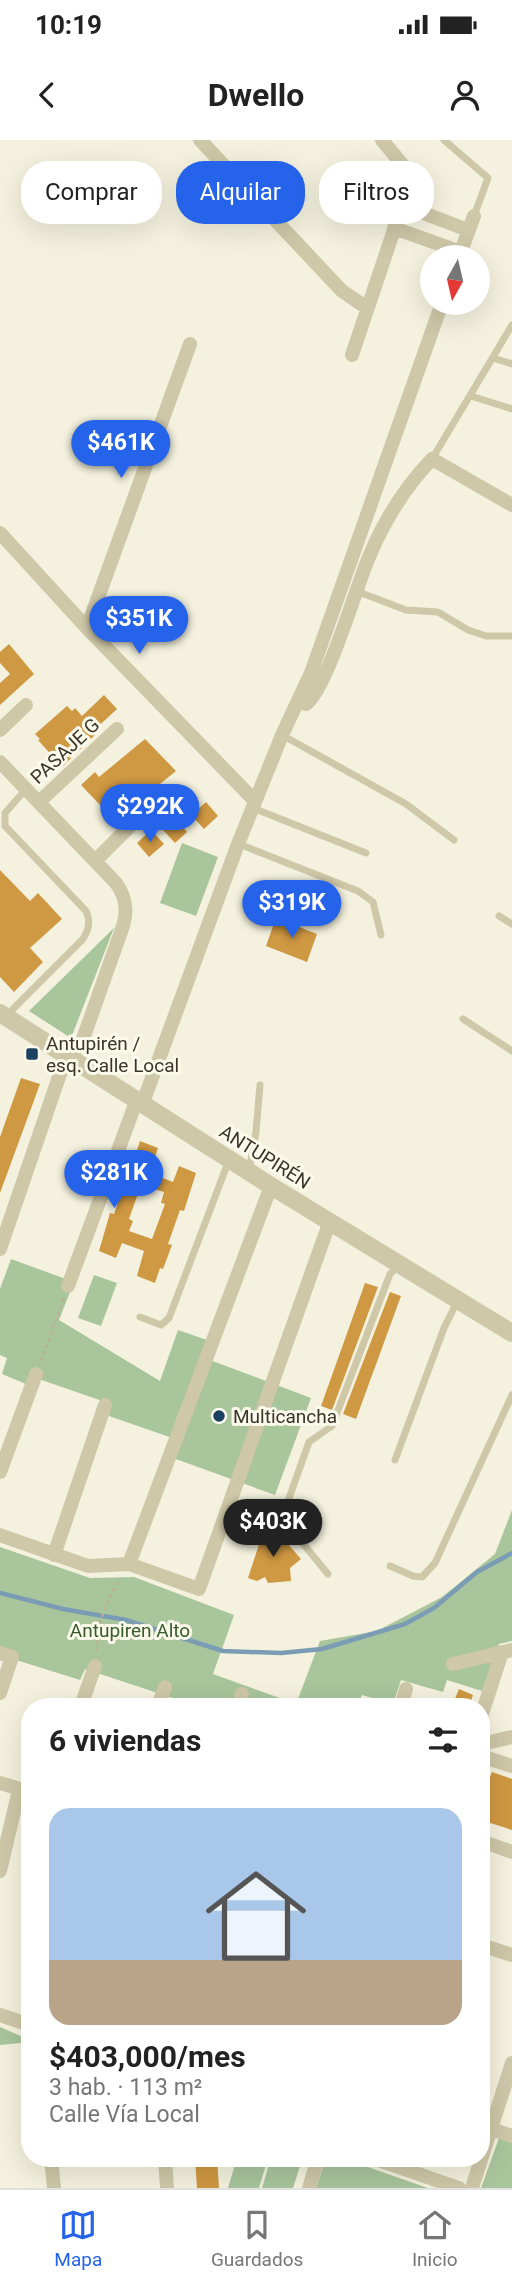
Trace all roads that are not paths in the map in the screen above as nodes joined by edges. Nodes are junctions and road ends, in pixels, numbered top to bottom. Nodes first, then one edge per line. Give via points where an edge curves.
1 (200, 140) edge
2 (382, 140) edge
3 (444, 140) edge
4 (400, 161) edge
5 (474, 216) joint
6 (434, 217) edge
7 (395, 224) edge
8 (394, 228) junction
9 (468, 230) junction
10 (437, 245) edge
11 (463, 245) edge
12 (367, 308) junction
13 (438, 315) edge
14 (512, 325) edge
15 (190, 344) dead end
16 (352, 355) dead end
17 (493, 358) junction
18 (512, 364) edge
19 (471, 396) junction
20 (512, 409) edge
21 (432, 459) junction
22 (512, 505) edge
23 (0, 533) edge
24 (356, 591) junction
25 (87, 628) junction
26 (512, 636) edge
27 (299, 702) junction
28 (26, 705) dead end
29 (117, 729) dead end
30 (0, 730) edge
31 (282, 735) junction
32 (0, 762) edge
33 (26, 789) junction
34 (177, 791) dead end
35 (38, 802) junction
36 (254, 804) junction
37 (454, 840) dead end
38 (238, 844) junction
39 (366, 853) dead end
40 (95, 861) junction
41 (499, 916) dead end
42 (512, 924) edge
43 (381, 936) dead end
44 (3, 1014) edge
45 (463, 1019) dead end
46 (512, 1051) edge
47 (70, 1058) junction
48 (260, 1085) dead end
49 (139, 1104) junction
50 (229, 1160) junction
51 (249, 1172) junction
52 (271, 1186) junction
53 (330, 1221) junction
54 (0, 1249) edge
55 (400, 1264) junction
56 (68, 1286) road end
57 (458, 1300) junction
58 (140, 1317) dead end
59 (512, 1333) edge
60 (36, 1374) road end
61 (512, 1395) edge
62 (104, 1405) dead end
63 (395, 1460) dead end
64 (0, 1472) edge
65 (0, 1535) edge
66 (54, 1555) junction
67 (129, 1564) junction
68 (390, 1566) dead end
69 (328, 1574) dead end
70 (507, 1651) edge
71 (0, 1653) edge
72 (453, 1664) dead end
73 (95, 1666) road end
74 (165, 1686) dead end
75 (407, 1689) dead end
76 (0, 1693) edge
77 (84, 1698) edge
78 (161, 1698) edge
79 (404, 1698) edge
80 (488, 1698) edge
81 (512, 1737) edge
82 (490, 1742) edge
83 (490, 1759) edge
84 (512, 1766) edge
85 (0, 1783) edge
86 (21, 1790) edge
87 (21, 1801) edge
88 (490, 1844) edge
89 (512, 1852) edge
90 (0, 1871) edge
91 (490, 1948) edge
92 (512, 1955) edge
93 (0, 2015) edge
94 (21, 2022) edge
95 (512, 2063) edge
96 (491, 2129) junction
97 (490, 2132) edge
98 (512, 2136) edge
99 (52, 2167) edge
100 (165, 2167) edge
101 (315, 2167) edge
102 (411, 2167) edge
103 (479, 2167) edge
104 (54, 2188) edge
105 (167, 2188) edge
106 (309, 2188) edge
107 (459, 2188) edge
108 (472, 2188) edge

1 - 12 street via 342,291
2 - 4 street
3 - 5 lane via 488,178
5 - 9 street
6 - 9 street
7 - 8 street
8 - 10 street
8 - 12 street
9 - 11 street
12 - 16 street
13 - 27 street
14 - 17 lane
15 - 25 street
17 - 18 lane
17 - 19 lane
19 - 20 lane
19 - 21 lane
21 - 22 street
21 - 24 street via 391,512
23 - 25 street
24 - 26 lane via 406,610 438,612 486,636
24 - 27 street via 323,679 311,700
25 - 36 street
27 - 31 street
28 - 30 street
29 - 35 street, PASAJE G
31 - 36 street
31 - 37 lane via 406,804
32 - 33 street
33 - 35 street
33 - 44 lane via 5,813 5,826 86,911 89,923 82,940
34 - 40 street via 157,799
35 - 40 street
36 - 38 street
36 - 39 lane
38 - 43 lane via 358,891 373,902
38 - 49 street
40 - 47 street via 120,888 125,918 83,1039
41 - 42 lane
44 - 47 street, ANTUPIRÉN
45 - 46 lane
47 - 49 street, ANTUPIRÉN
47 - 54 street via 61,1071
48 - 51 lane
49 - 50 street, ANTUPIRÉN
49 - 56 street
50 - 51 street, ANTUPIRÉN
50 - 58 lane via 169,1318 161,1325
51 - 52 street, ANTUPIRÉN
52 - 53 street, ANTUPIRÉN
52 - 67 street
53 - 55 street, ANTUPIRÉN
53 - 67 street via 199,1589
55 - 57 street, ANTUPIRÉN
55 - 69 lane via 390,1274 332,1426 309,1442 282,1518
57 - 59 street, ANTUPIRÉN
57 - 63 lane
60 - 64 street
61 - 68 lane via 435,1563 422,1577
62 - 66 street
65 - 66 street
66 - 67 street via 88,1566
70 - 72 street
70 - 80 street
71 - 76 street via 12,1657
73 - 77 street
74 - 78 street
75 - 79 street
81 - 82 street
83 - 84 street
85 - 86 street
87 - 90 street
88 - 89 street
91 - 92 street
93 - 94 street
95 - 96 street
96 - 97 street
96 - 98 street
99 - 104 street
100 - 105 street
101 - 106 street
102 - 107 street
103 - 108 street

